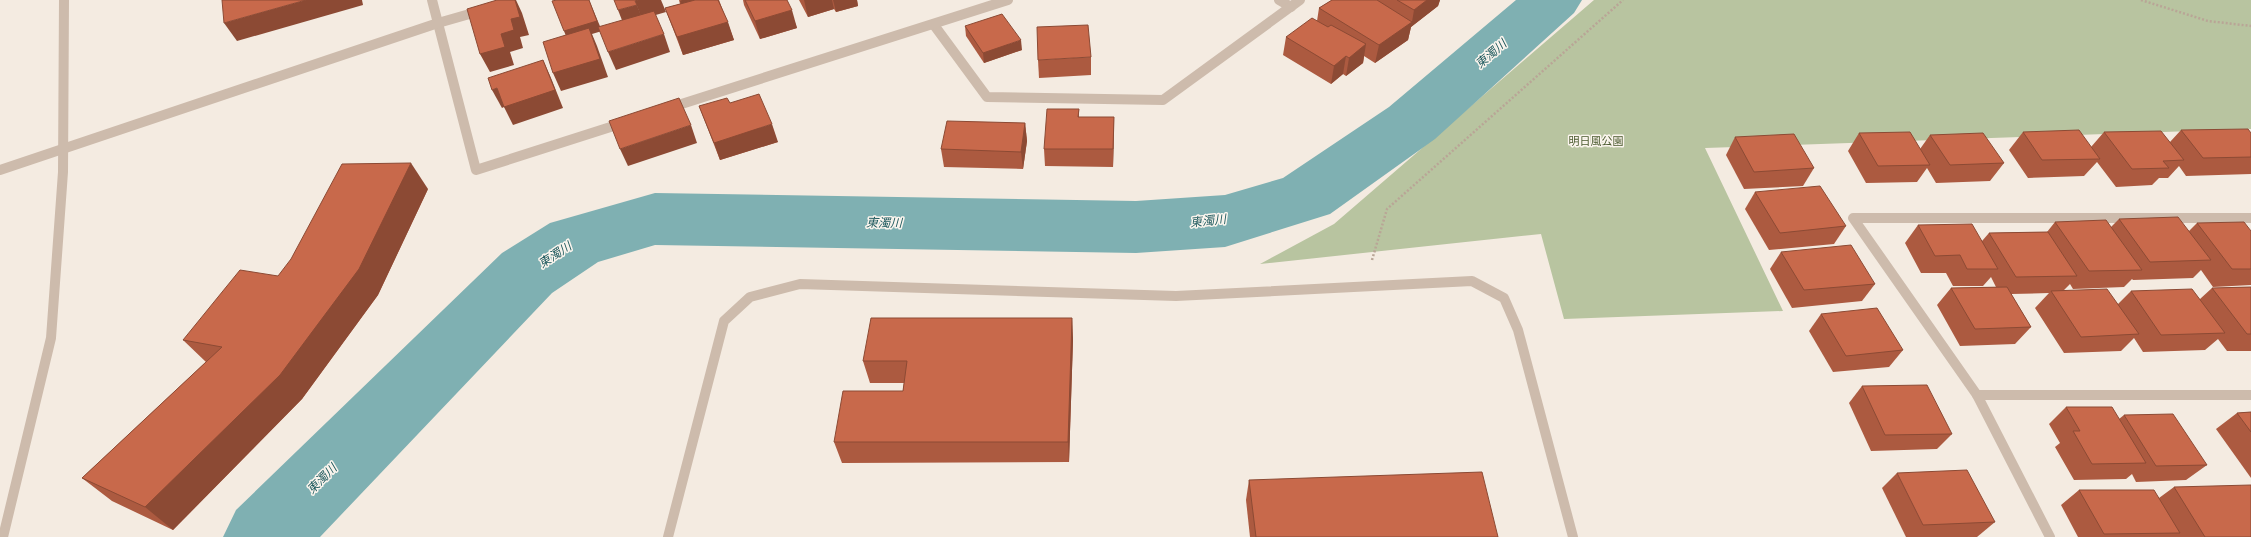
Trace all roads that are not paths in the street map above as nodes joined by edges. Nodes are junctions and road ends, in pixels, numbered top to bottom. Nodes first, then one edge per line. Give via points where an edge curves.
1 (64, 0) edge
2 (432, 0) edge
3 (1008, 0) edge
4 (1279, 0) edge
5 (1300, 0) edge
6 (1290, 7) junction
7 (490, 8) edge
8 (438, 23) junction
9 (934, 25) junction
10 (663, 110) edge
11 (633, 120) edge
12 (63, 150) junction
13 (0, 170) edge
14 (2251, 218) edge
15 (1977, 395) junction
16 (2251, 395) edge
17 (3, 537) edge
18 (668, 537) edge
19 (1573, 537) edge
20 (2050, 537) edge

1 - 12 street
2 - 8 street
3 - 9 street
4 - 6 street
5 - 6 street
6 - 9 street via 1163,100 987,97
7 - 8 street
8 - 11 street via 476,170
8 - 12 street
9 - 10 street
12 - 13 street
12 - 17 street via 51,338
14 - 15 street via 1853,218
15 - 16 street
15 - 20 street
18 - 19 street via 724,321 750,297 800,284 1176,296 1472,281 1504,298 1518,330

